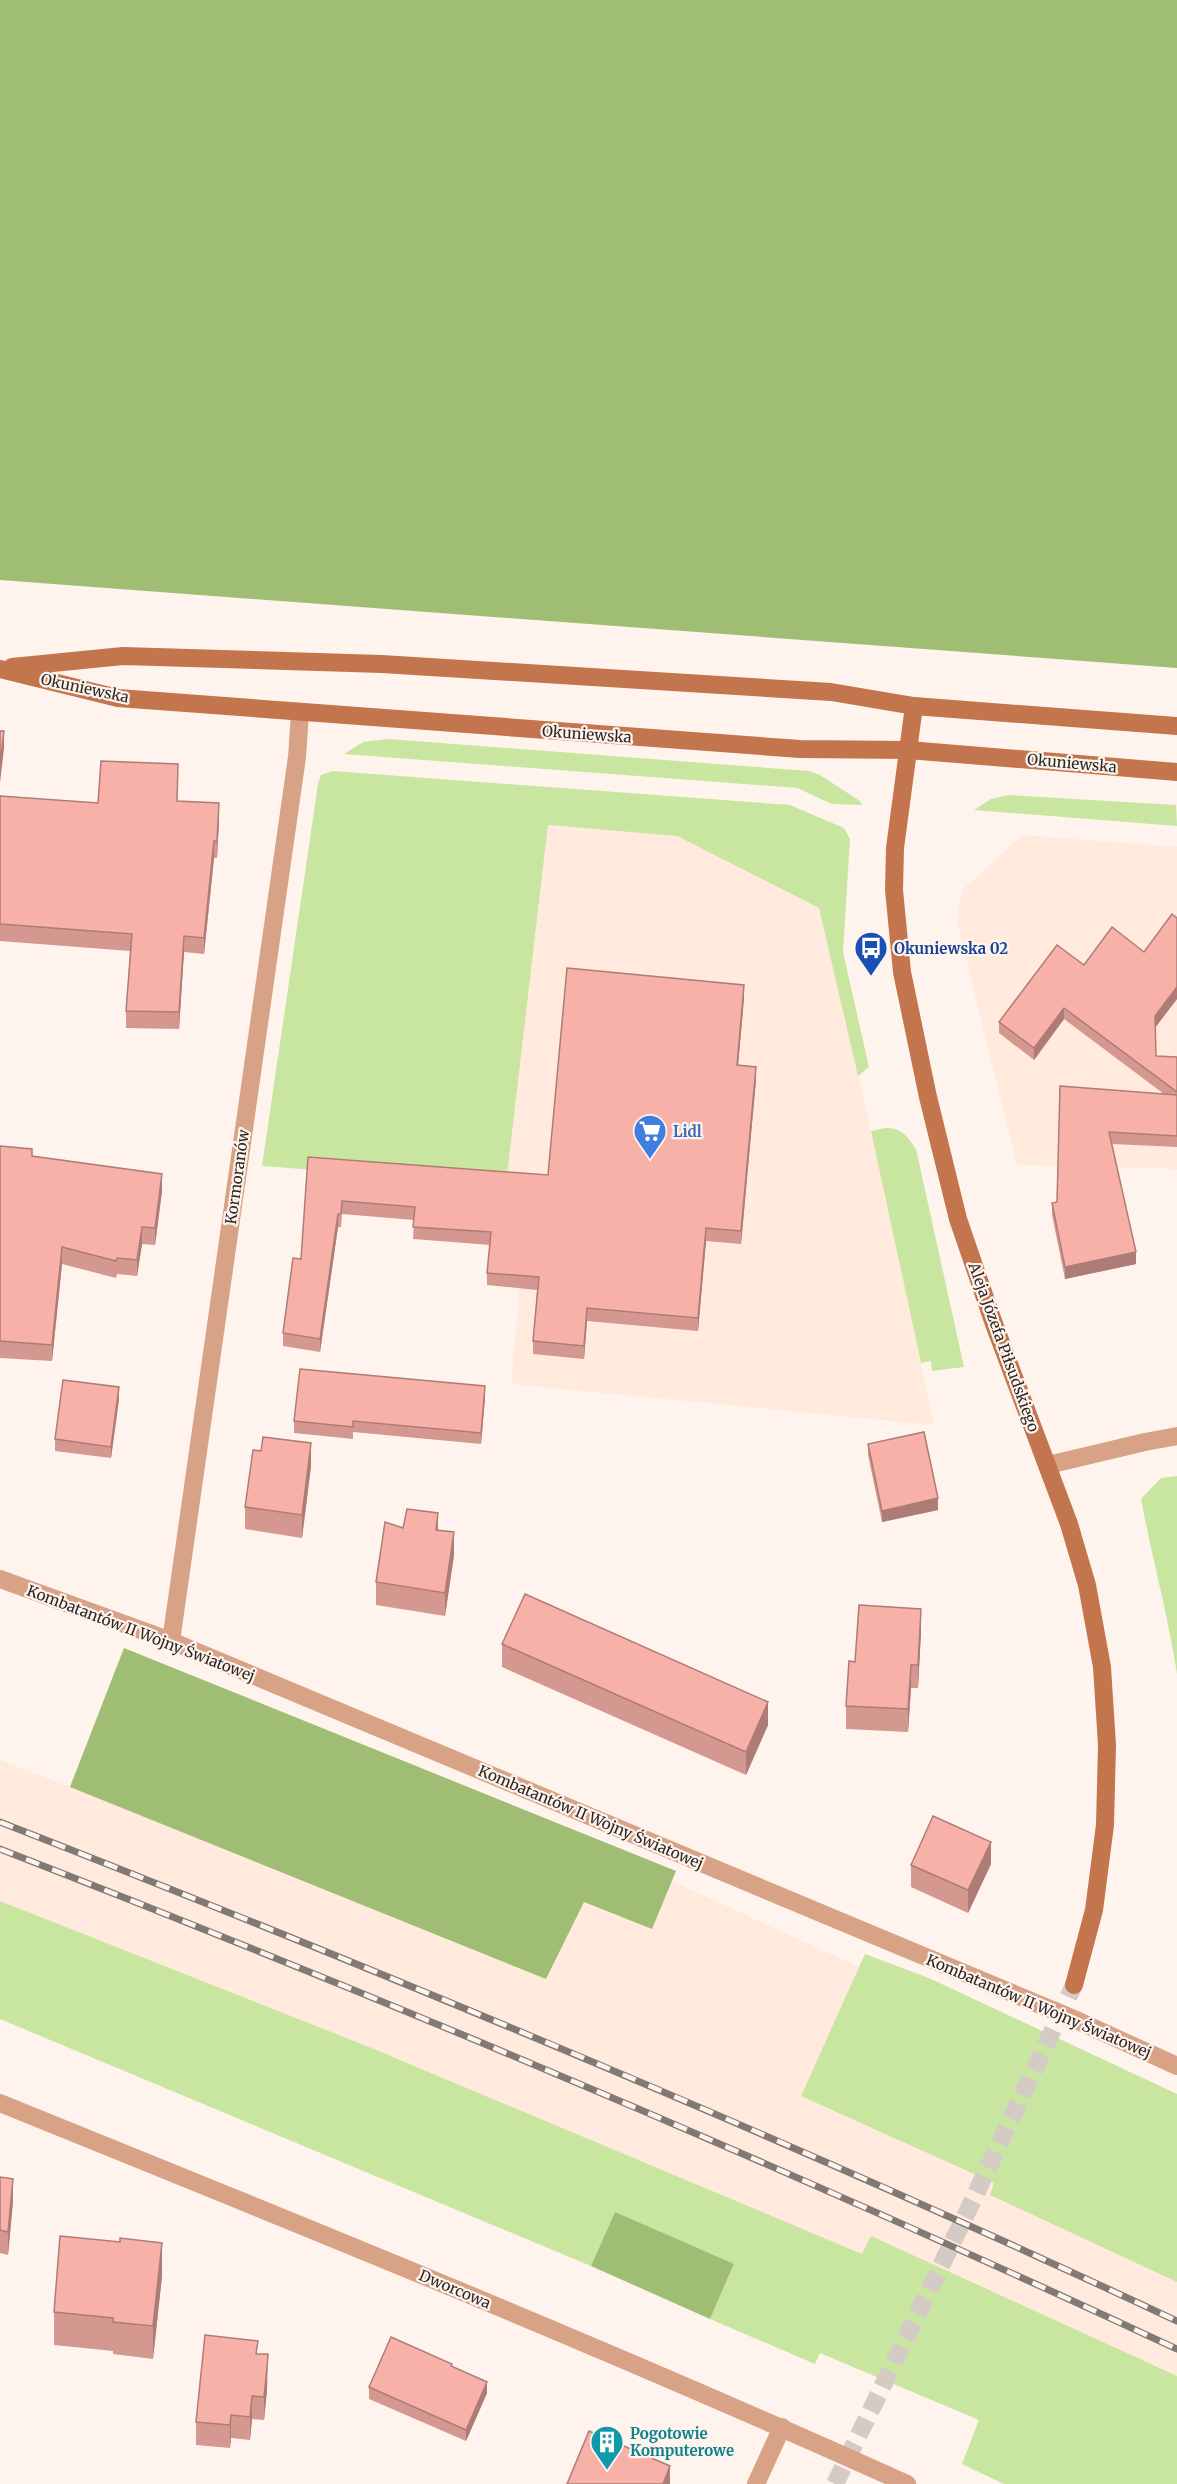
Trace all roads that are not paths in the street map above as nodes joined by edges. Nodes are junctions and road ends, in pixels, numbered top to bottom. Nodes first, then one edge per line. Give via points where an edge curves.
1 (0, 668) edge
2 (914, 706) junction
3 (300, 713) junction
4 (1177, 726) edge
5 (908, 750) junction
6 (1177, 772) edge
7 (1177, 1436) edge
8 (1048, 1465) junction
9 (0, 1579) edge
10 (171, 1641) junction
11 (1074, 1985) tunnel mouth
12 (1177, 2066) edge
13 (0, 2103) edge
14 (782, 2427) junction
15 (756, 2484) edge
16 (907, 2484) edge

1 - 2 main road, Okuniewska via 123,656 382,664 831,692
1 - 3 main road, Okuniewska via 118,698
2 - 4 main road, Okuniewska
2 - 5 main road, Aleja Józefa Piłsudskiego
3 - 5 main road, Okuniewska via 800,749
3 - 10 street, Kormoranów via 297,757
5 - 6 main road, Okuniewska
5 - 8 main road, Aleja Józefa Piłsudskiego via 894,890 902,972 958,1219
7 - 8 street
8 - 11 main road, Aleja Józefa Piłsudskiego via 1087,1585 1102,1666 1107,1745 1105,1826 1094,1910
9 - 10 street, Kombatantów II Wojny Światowej
10 - 12 street, Kombatantów II Wojny Światowej via 1064,2015
13 - 14 street, Dworcowa
14 - 15 street
14 - 16 street, Dworcowa

